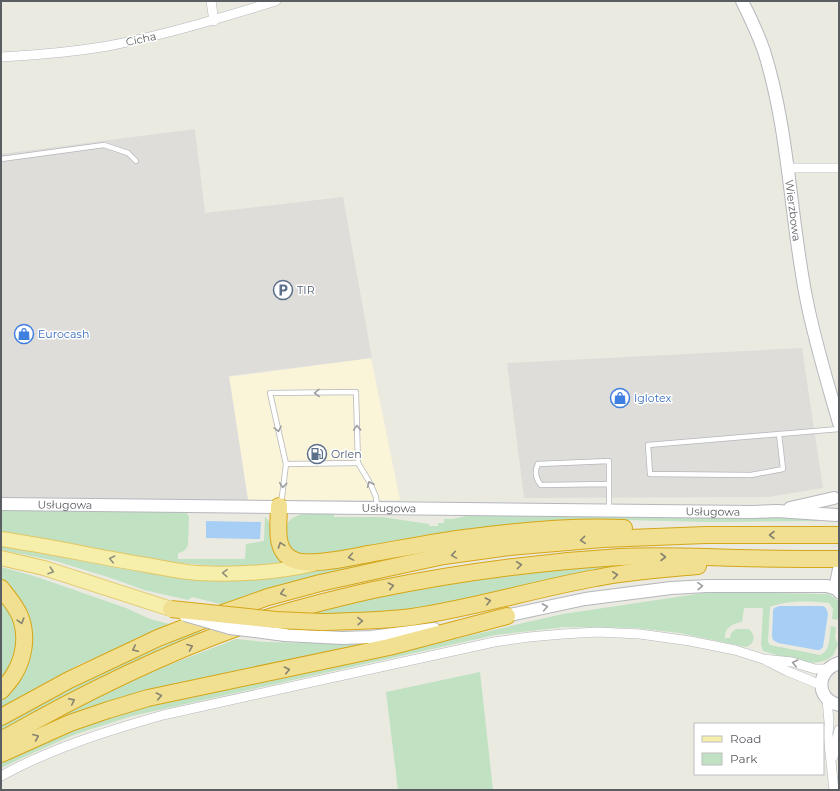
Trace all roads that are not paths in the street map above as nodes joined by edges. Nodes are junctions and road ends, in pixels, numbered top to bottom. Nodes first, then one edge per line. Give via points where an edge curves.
1 (211, 1) edge
2 (276, 1) edge
3 (742, 1) edge
4 (214, 21) junction
5 (1, 57) edge
6 (1, 159) edge
7 (136, 161) dead end
8 (788, 168) junction
9 (839, 168) edge
10 (839, 423) edge
11 (839, 429) edge
12 (779, 434) junction
13 (358, 463) junction
14 (286, 464) junction
15 (609, 484) junction
16 (837, 494) edge
17 (1, 504) edge
18 (279, 506) junction
19 (377, 508) junction
20 (609, 510) junction
21 (777, 511) junction
22 (837, 519) edge
23 (706, 535) junction
24 (839, 535) edge
25 (1, 539) edge
26 (1, 558) edge
27 (771, 559) junction
28 (839, 559) edge
29 (326, 561) junction
30 (839, 569) edge
31 (1, 588) edge
32 (838, 591) edge
33 (171, 609) junction
34 (507, 616) junction
35 (763, 658) junction
36 (835, 663) edge
37 (821, 685) junction
38 (1, 691) edge
39 (827, 699) junction
40 (839, 705) edge
41 (1, 717) edge
42 (839, 730) edge
43 (1, 740) edge
44 (1, 754) edge
45 (831, 764) junction
46 (1, 776) edge
47 (834, 790) edge

1 - 4 street
2 - 4 street, Cicha
3 - 8 street, Wierzbowa via 753,23 770,72
4 - 5 street, Cicha via 106,46
6 - 7 lane via 104,145 128,153
8 - 9 street
8 - 10 street, Wierzbowa via 805,296
11 - 12 lane
12 - 12 lane via 648,445 650,474 751,475 783,469
13 - 14 lane
13 -> 14 lane via 356,392 270,393
19 -> 13 lane via 376,497
14 -> 18 lane
15 - 15 lane via 541,485 537,480 536,470 538,464 609,461
15 - 20 lane
16 - 21 street
16 - 22 street via 833,502
17 - 18 street, Usługowa
18 - 19 street, Usługowa
29 -> 18 highway via 302,562 286,556 278,536
19 - 20 street, Usługowa
20 - 21 street, Usługowa
21 - 22 street
24 -> 23 highway
23 -> 29 highway via 641,529 564,528 499,533
23 -> 41 highway via 509,546 444,556 320,583 268,597 158,638 69,680
29 -> 25 main road via 264,573 198,573
26 -> 33 main road via 44,568
27 - 28 highway
33 -> 27 highway, bridge via 276,620 363,621 452,610 598,577
43 -> 27 highway via 60,707 165,657 242,626 326,601 463,573 558,561 623,557
30 - 32 street via 836,580
31 -> 38 highway via 12,601 24,629 20,664
34 -> 32 street via 585,599 671,588 826,586
33 - 34 street, bridge via 230,628 285,635 342,638 422,631
44 -> 34 highway via 70,723 141,700 389,647
36 -> 35 street via 815,669 792,662
35 - 37 street via 787,672
35 - 46 street via 690,641 640,634 584,633 508,640 163,715 64,746
36 - 37 street via 823,675
37 - 39 street
39 - 40 street
39 - 45 street
42 - 45 street
45 - 47 street

